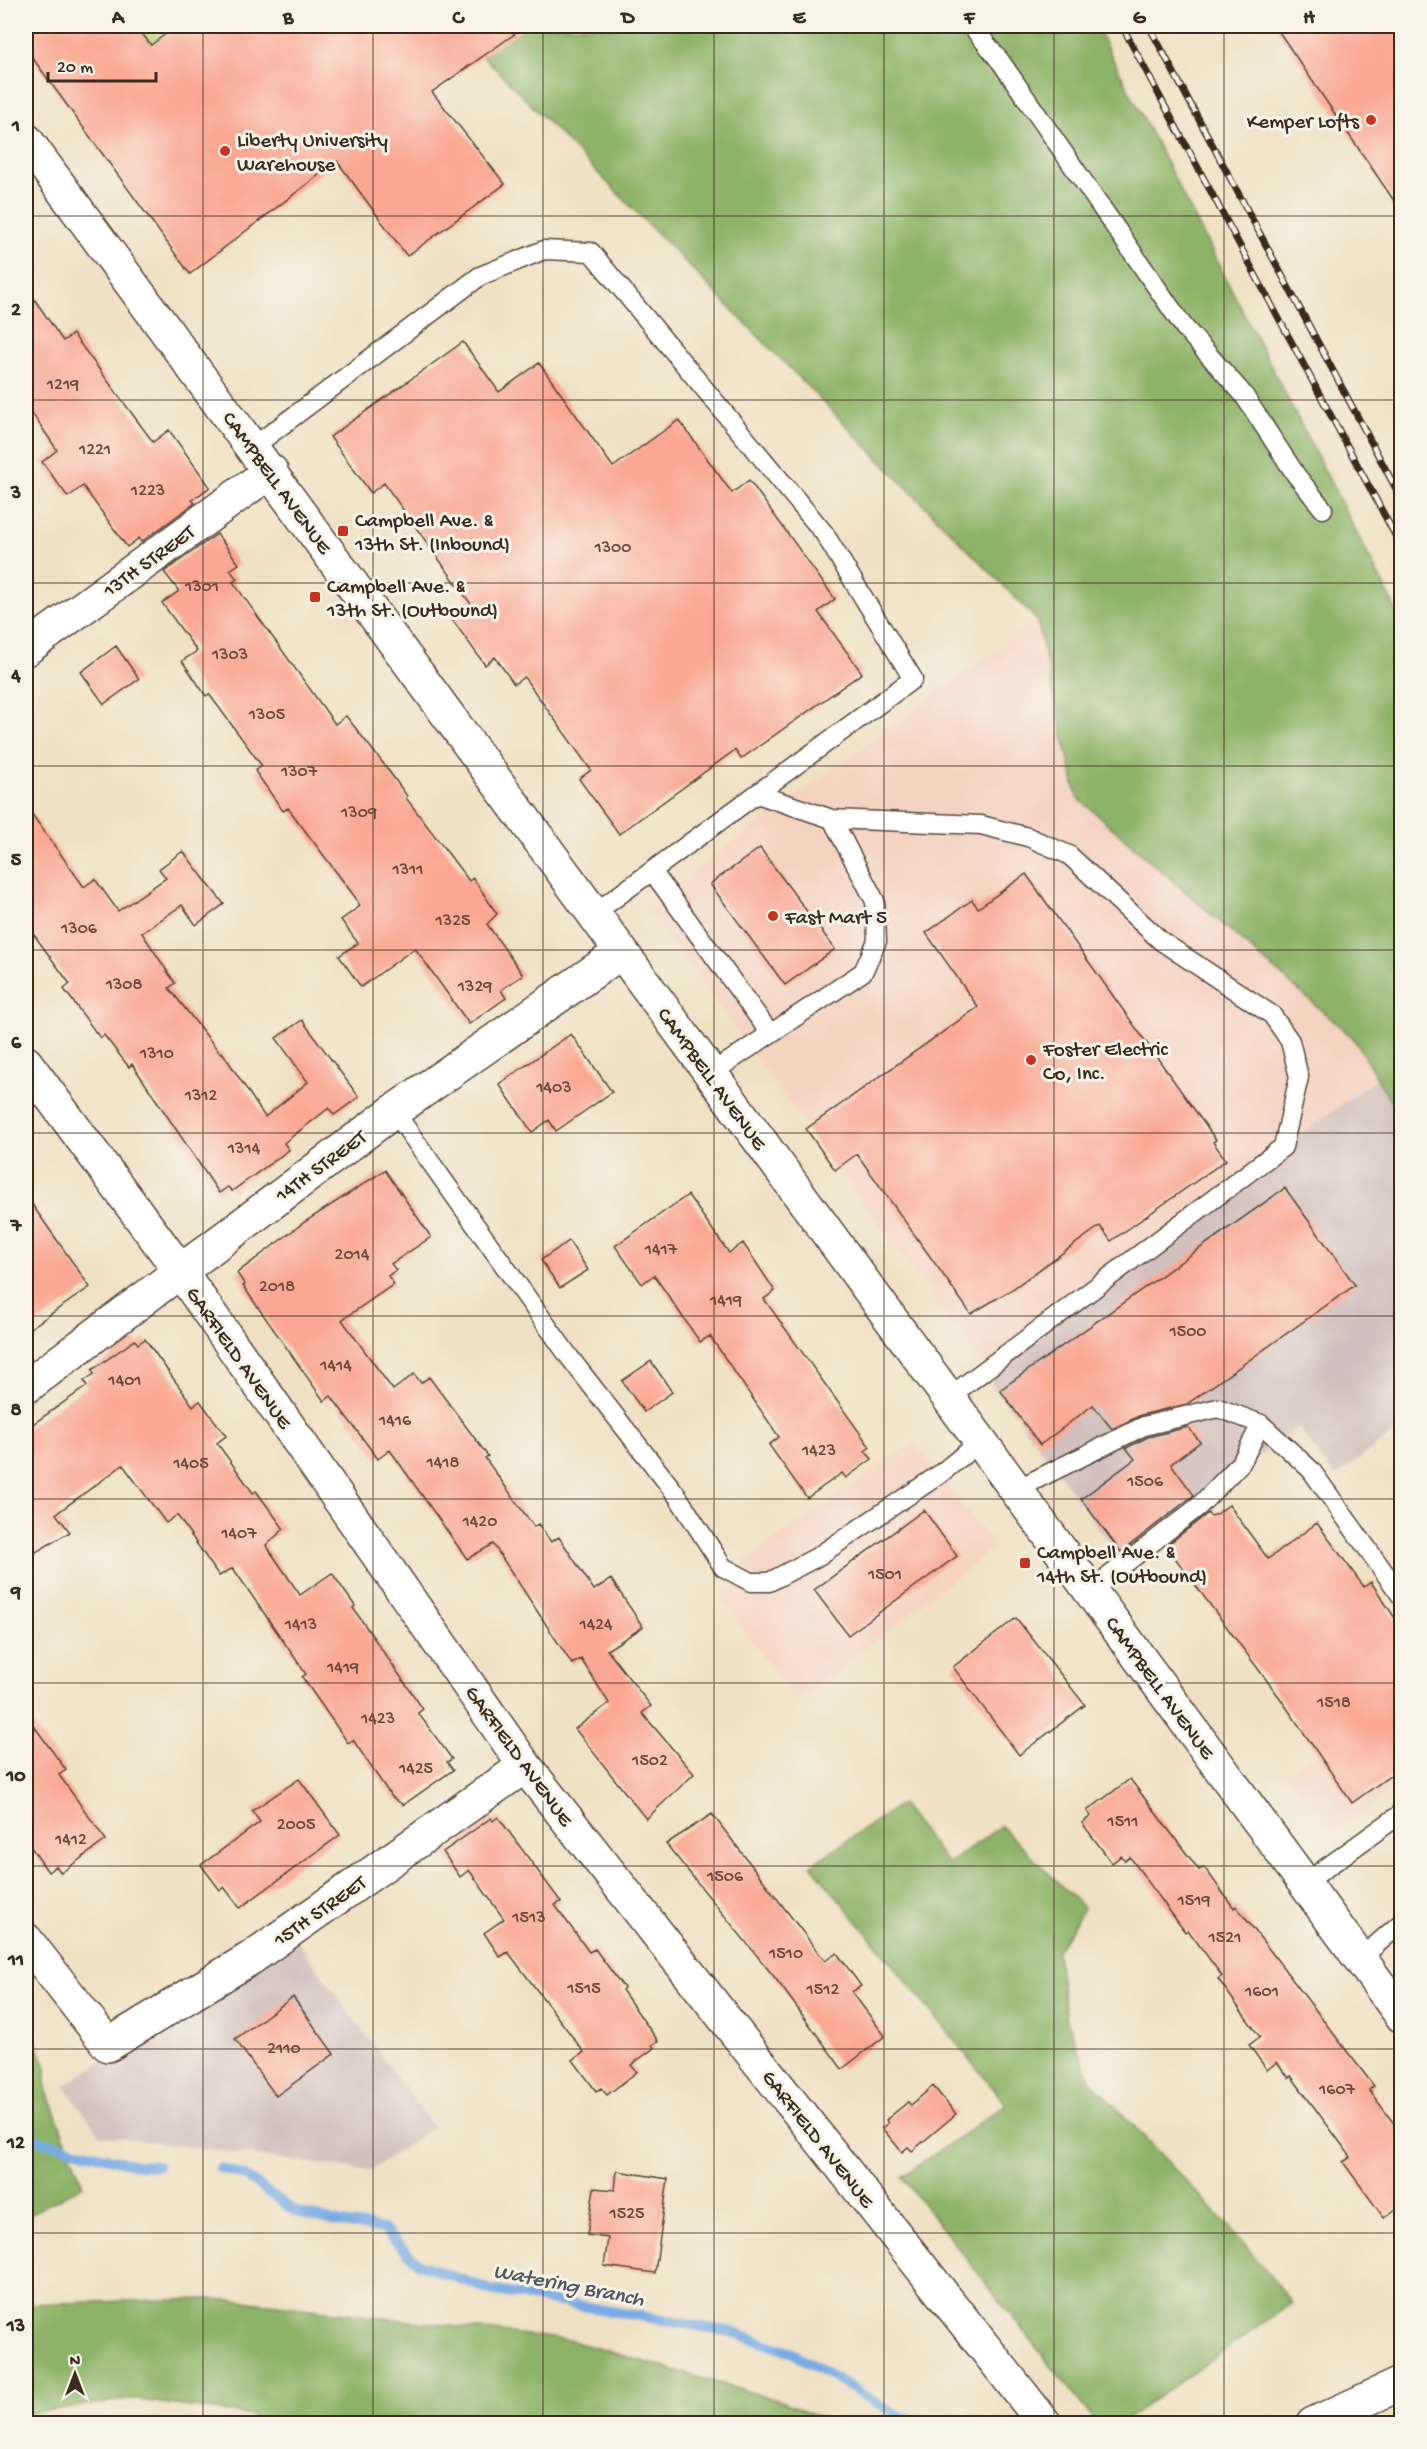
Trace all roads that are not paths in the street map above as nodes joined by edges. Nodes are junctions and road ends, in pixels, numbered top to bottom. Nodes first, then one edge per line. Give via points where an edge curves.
1 (972, 26) edge
2 (26, 140) edge
3 (262, 459) junction
4 (1323, 509) dead end
5 (26, 649) edge
6 (757, 794) junction
7 (832, 819) junction
8 (652, 871) junction
9 (592, 915) junction
10 (620, 953) junction
11 (770, 1033) junction
12 (26, 1063) edge
13 (710, 1074) junction
14 (394, 1111) junction
15 (181, 1272) junction
16 (26, 1386) edge
17 (949, 1397) junction
18 (1261, 1424) junction
19 (981, 1441) junction
20 (1017, 1489) junction
21 (1091, 1590) junction
22 (1401, 1598) edge
23 (525, 1766) junction
24 (1401, 1813) edge
25 (1305, 1883) junction
26 (1401, 1922) edge
27 (26, 1940) edge
28 (1360, 1959) junction
29 (1401, 2016) edge
30 (1401, 2383) edge
31 (1045, 2424) edge
32 (1313, 2424) edge

1 - 4 lane via 1184,327 1243,394
2 - 3 main road, CAMPBELL AVENUE
3 - 5 main road, 13TH STREET
3 - 6 lane via 480,276 544,250 591,252 824,533 912,679
3 - 9 main road, CAMPBELL AVENUE
6 - 7 lane
6 - 8 lane
7 - 11 lane via 874,901 877,941 863,972
7 - 17 lane via 981,825 1028,837 1069,855 1161,941 1272,1015 1290,1041 1299,1077 1283,1147
8 - 9 lane
8 - 11 lane
9 - 10 main road, CAMPBELL AVENUE
10 - 13 main road, CAMPBELL AVENUE
10 - 14 main road, 14TH STREET
11 - 13 lane
12 - 15 main road, GARFIELD AVENUE
13 - 17 main road, CAMPBELL AVENUE
14 - 15 main road, 14TH STREET via 207,1248
14 - 19 lane via 570,1358 676,1494 723,1567 751,1582 769,1582 817,1557 940,1474
15 - 16 main road, 14TH STREET
15 - 23 main road, GARFIELD AVENUE
17 - 19 main road, CAMPBELL AVENUE
18 - 20 lane via 1218,1408 1144,1426
18 - 21 lane via 1241,1463 1198,1507
18 - 22 lane via 1311,1470
19 - 20 main road, CAMPBELL AVENUE
20 - 21 main road, CAMPBELL AVENUE
21 - 25 main road, CAMPBELL AVENUE
23 - 27 main road, 15TH STREET via 252,1958 108,2045
23 - 31 main road, GARFIELD AVENUE
24 - 25 lane
25 - 28 main road, CAMPBELL AVENUE
26 - 28 lane
28 - 29 main road, CAMPBELL AVENUE
30 - 32 main road

